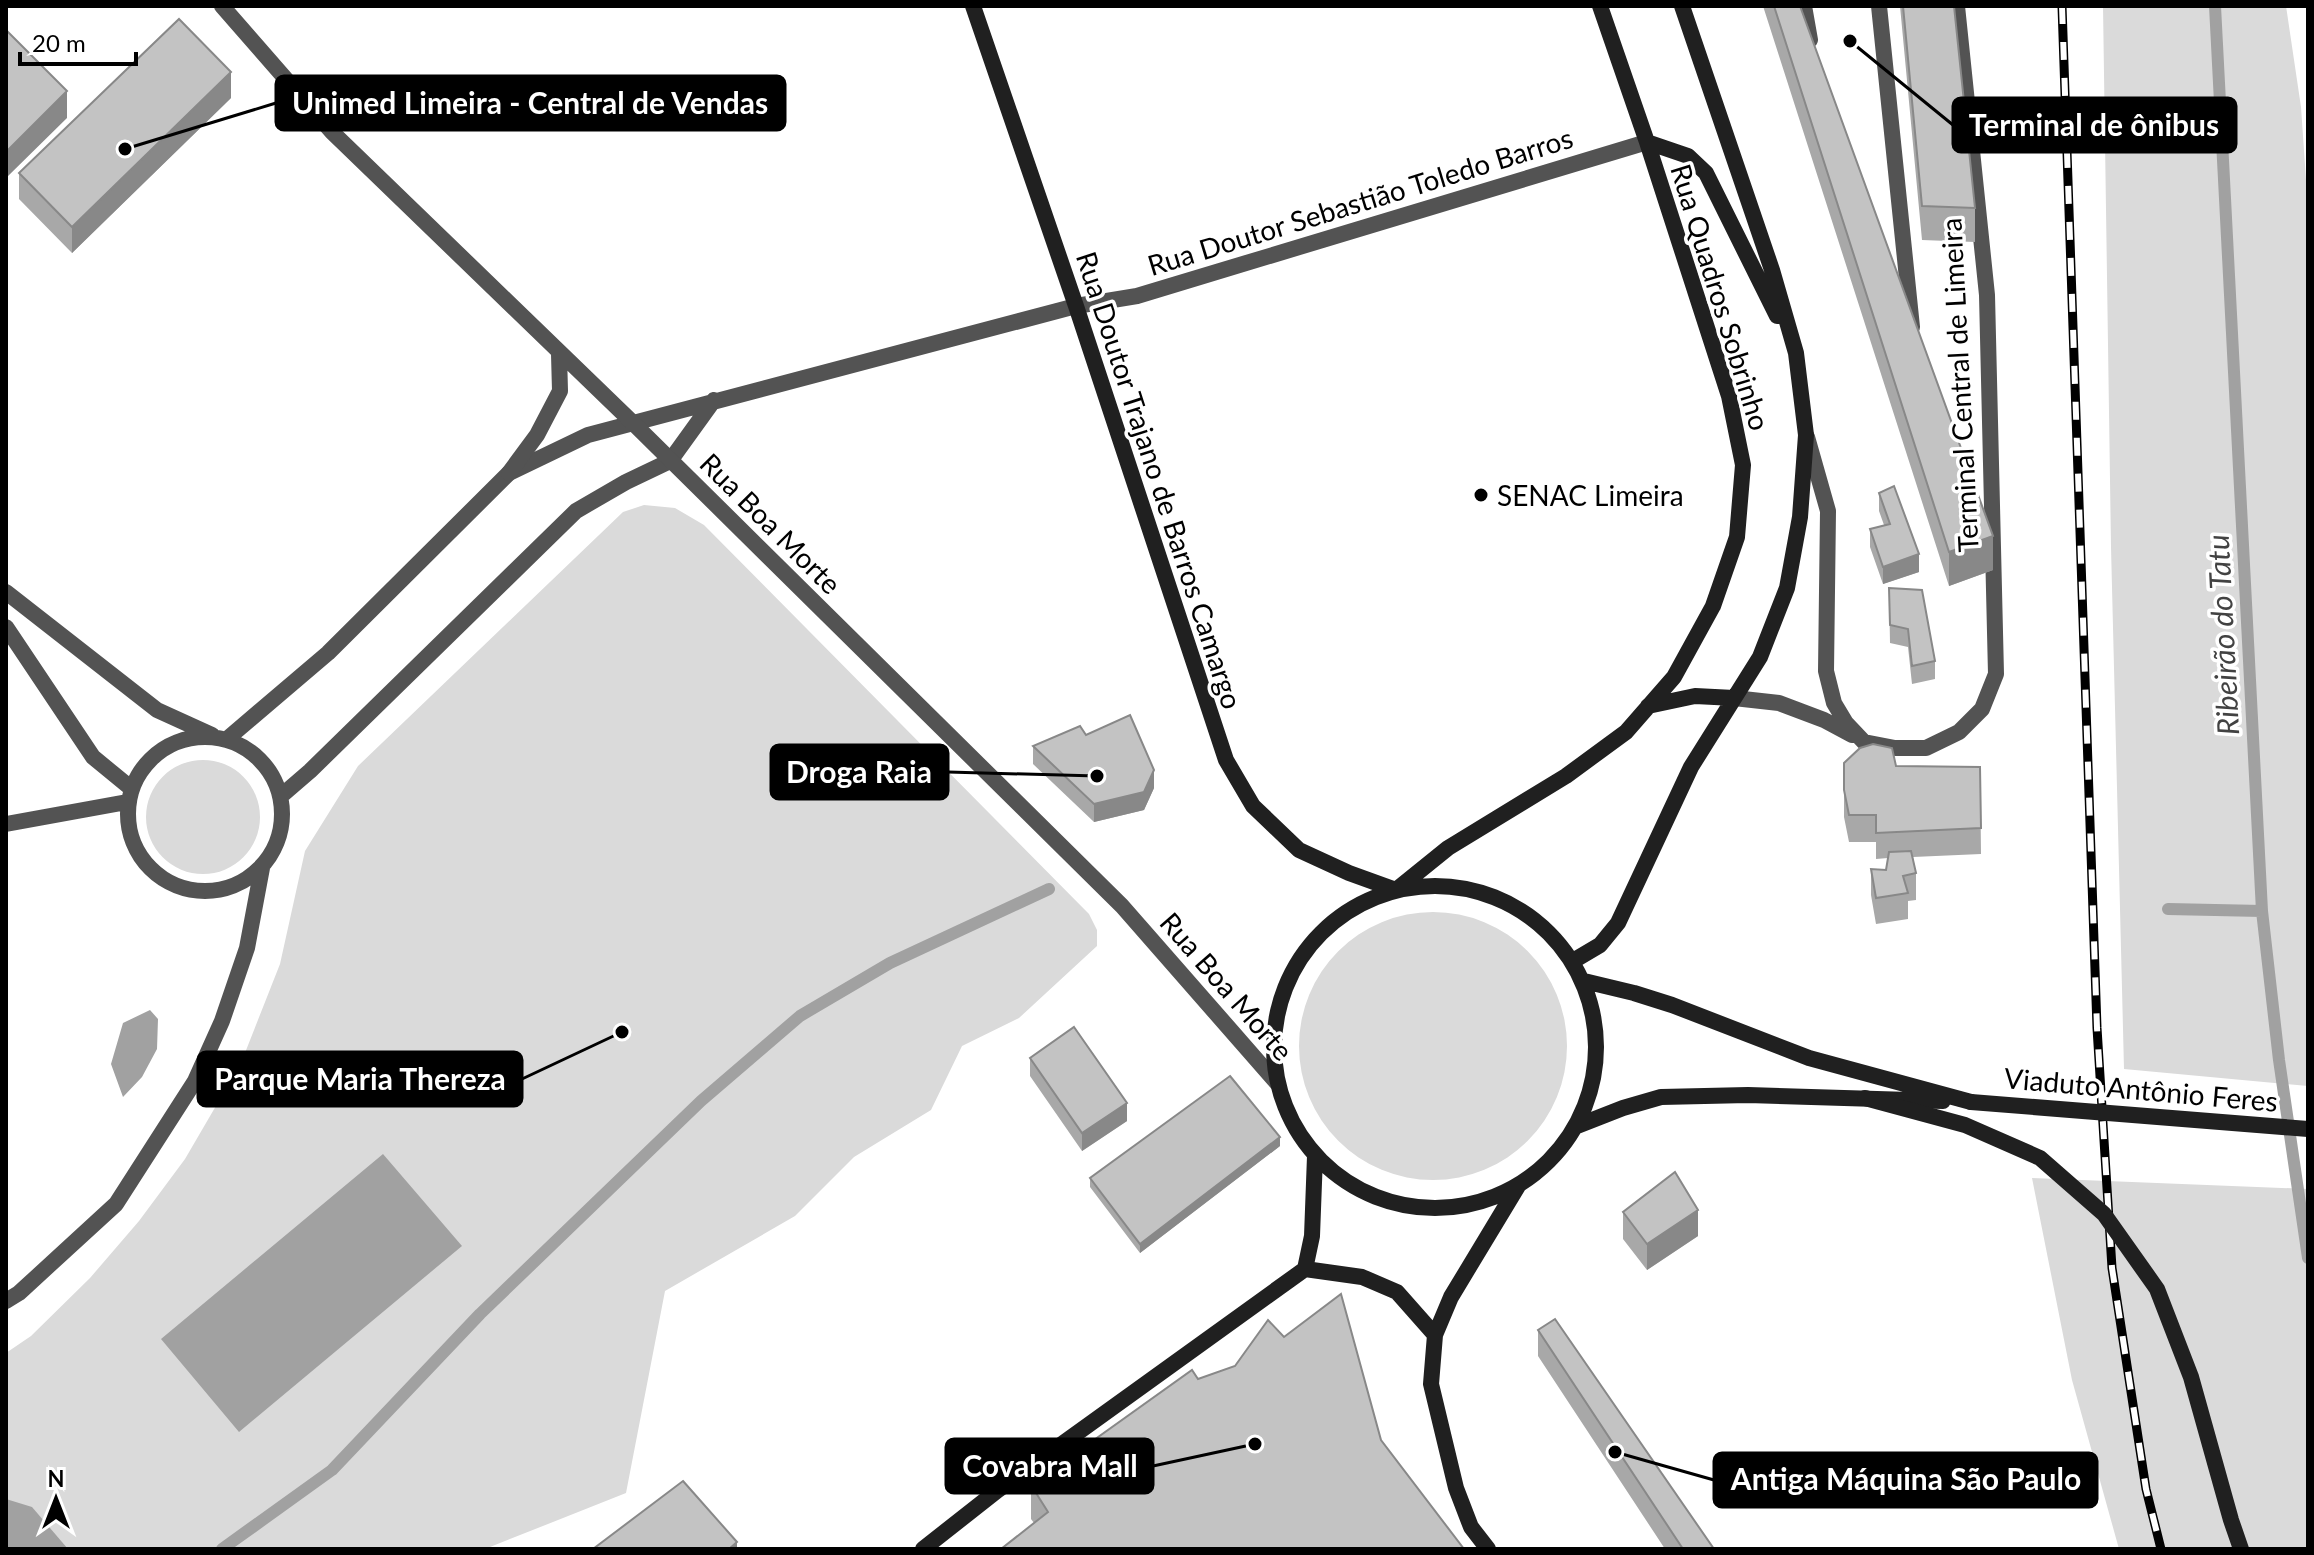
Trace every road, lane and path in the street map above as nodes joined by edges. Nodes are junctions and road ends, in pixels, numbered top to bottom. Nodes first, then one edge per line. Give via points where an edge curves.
1 (222, 6) edge
2 (973, 6) edge
3 (1600, 6) edge
4 (1682, 6) edge
5 (1804, 6) edge
6 (1879, 6) edge
7 (1957, 6) edge
8 (1817, 61) edge
9 (1647, 142) junction
10 (1888, 267) edge
11 (1076, 306) junction
12 (1796, 353) junction
13 (559, 354) junction
14 (714, 400) junction
15 (632, 422) junction
16 (1806, 435) junction
17 (670, 461) junction
18 (509, 473) junction
19 (1978, 527) edge
20 (1993, 570) junction
21 (6, 592) edge
22 (6, 627) edge
23 (1734, 698) junction
24 (1648, 706) junction
25 (222, 738) junction
26 (1864, 742) junction
27 (130, 796) junction
28 (281, 796) junction
29 (6, 824) edge
30 (262, 868) junction
31 (1396, 890) junction
32 (1573, 961) junction
33 (1584, 981) junction
34 (1277, 1083) junction
35 (1865, 1098) junction
36 (1971, 1102) junction
37 (1577, 1126) junction
38 (2308, 1129) edge
39 (1315, 1156) junction
40 (1518, 1186) junction
41 (1305, 1269) junction
42 (6, 1301) edge
43 (1435, 1335) junction
44 (923, 1549) edge
45 (1488, 1549) edge
46 (2241, 1549) edge

1 - 13 street, Rua Boa Morte via 332,132
2 - 11 main road, Rua Doutor Trajano de Barros Camargo
3 - 9 main road, Rua Quadros Sobrinho
4 - 12 main road, Rua Quadros Sobrinho
5 - 8 street
6 - 10 street, Terminal Central de Limeira via 1914,341
7 - 20 street, Terminal Central de Limeira via 1987,295
9 - 11 street, Rua Doutor Sebastião Toledo Barros via 1137,296
9 - 12 main road via 1688,156 1706,173
9 - 24 main road, Rua Quadros Sobrinho via 1729,396 1743,465 1737,537 1713,606 1674,677
11 - 14 street, Rua Doutor Sebastião Toledo Barros
11 - 31 main road, Rua Doutor Trajano de Barros Camargo via 1226,760 1253,806 1299,850
12 - 16 main road, Rua Quadros Sobrinho
13 - 15 street, Rua Boa Morte
13 - 18 street via 560,391
14 - 15 street, Rua Doutor Sebastião Toledo Barros
14 - 17 street
15 - 17 street, Rua Boa Morte
15 - 18 street, Rua Doutor Sebastião Toledo Barros via 588,435
16 - 23 main road, Rua Quadros Sobrinho via 1800,517 1787,588 1760,657
16 - 26 street via 1828,511 1826,671 1834,703
17 - 28 street via 576,511
17 - 34 street, Rua Boa Morte via 1122,906
18 - 25 street via 328,653
19 - 20 street, Terminal Central de Limeira
20 - 26 street, Terminal Central de Limeira via 1996,674 1982,709 1959,732 1926,748
21 - 25 street via 157,710
22 - 27 street via 93,757
23 - 24 main road via 1695,696
23 - 26 street via 1779,703
23 - 32 main road, Rua Quadros Sobrinho via 1691,767 1618,923 1600,945
24 - 31 main road, Rua Quadros Sobrinho via 1626,732 1566,776 1448,848
25 - 27 street via 190,738 165,748 145,765
25 - 28 street via 258,757
27 - 29 street
27 - 30 street via 132,841 165,881 189,890 216,891 241,883
28 - 30 street via 277,846
30 - 42 street via 247,948 195,1081 116,1204
31 - 32 main road via 1443,886 1481,892 1517,907 1548,931
31 - 34 main road via 1357,906 1323,930 1297,962 1280,1001 1273,1042
32 - 33 main road
33 - 36 main road, Viaduto Antônio Feres via 1672,1005 1809,1058
33 - 37 main road via 1597,1030 1595,1079
34 - 39 main road via 1291,1122
35 - 36 main road, Viaduto Antônio Feres, bridge
35 - 37 main road, Viaduto Antônio Feres via 1661,1097
35 - 46 main road, Viaduto Antônio Feres, bridge via 1965,1125 2040,1158 2104,1214 2157,1289 2191,1377
36 - 38 main road, Viaduto Antônio Feres, bridge
37 - 40 main road via 1552,1160
39 - 40 main road via 1349,1184 1390,1202 1434,1209 1478,1203
39 - 41 main road via 1312,1236
40 - 43 main road via 1451,1297
41 - 43 main road via 1362,1277 1397,1292
41 - 44 main road
43 - 45 main road via 1431,1384 1449,1460 1471,1527

